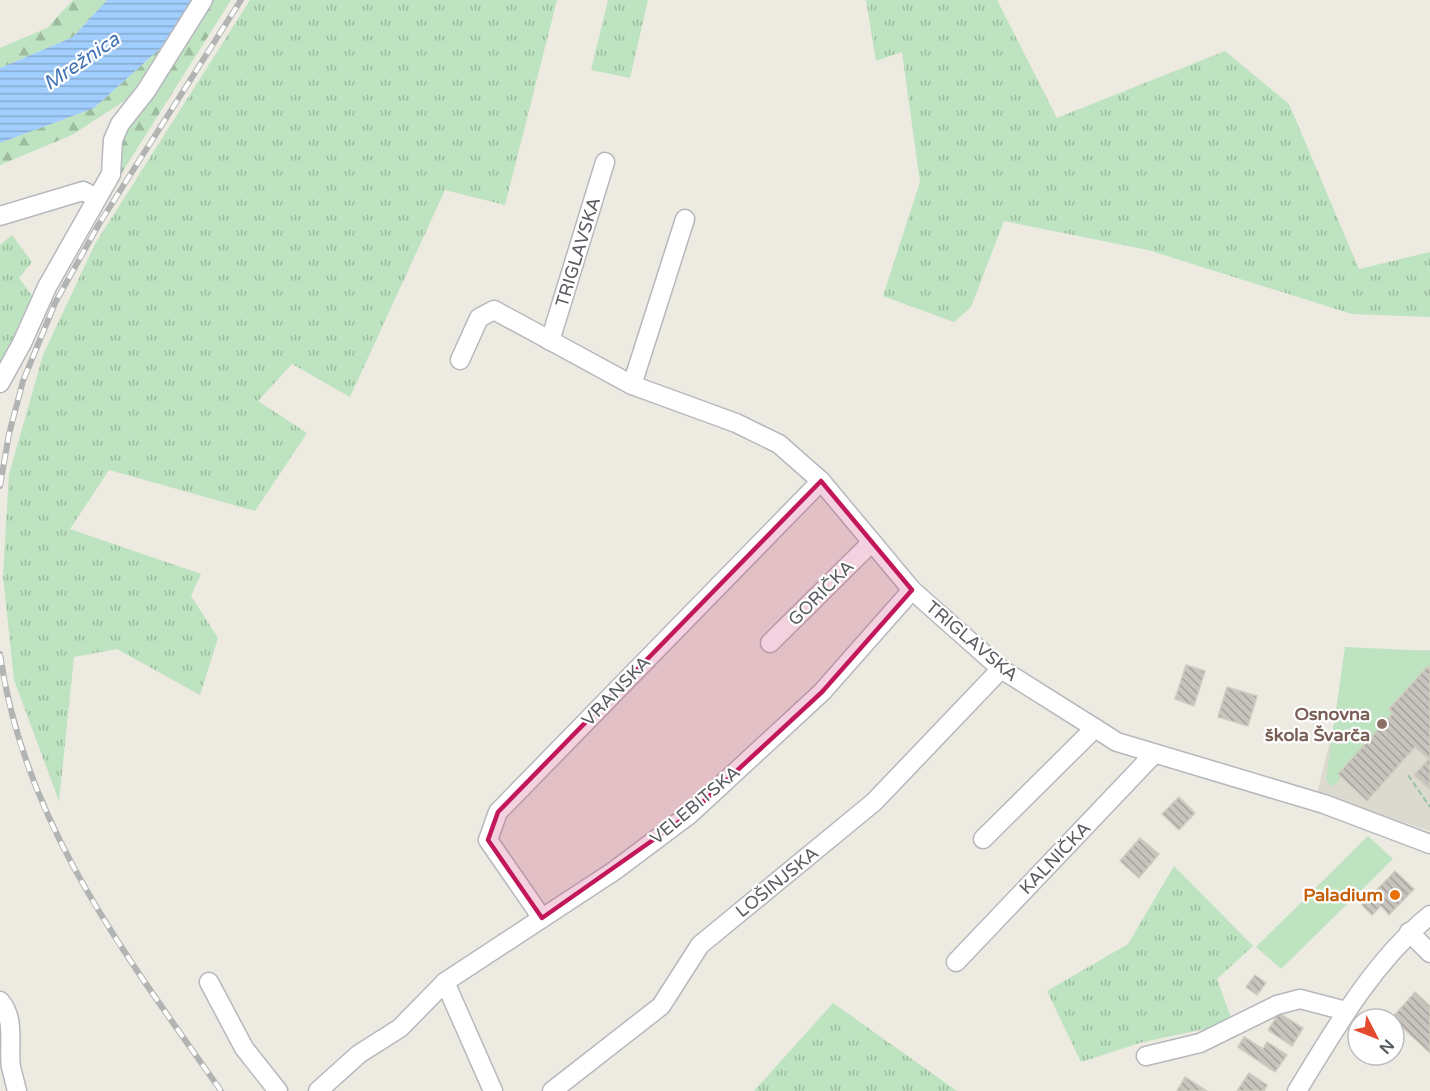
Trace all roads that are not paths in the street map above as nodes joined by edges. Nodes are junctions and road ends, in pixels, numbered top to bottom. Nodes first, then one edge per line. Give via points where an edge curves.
1 (203, 0) edge
2 (605, 162) dead end
3 (97, 198) junction
4 (0, 216) edge
5 (685, 219) dead end
6 (550, 342) junction
7 (460, 360) dead end
8 (0, 383) edge
9 (632, 385) junction
10 (821, 481) junction
11 (872, 542) junction
12 (912, 590) junction
13 (770, 644) dead end
14 (1001, 669) junction
15 (1095, 728) junction
16 (1155, 754) junction
17 (983, 839) dead end
18 (1430, 844) edge
19 (1430, 915) edge
20 (542, 918) junction
21 (1410, 932) junction
22 (1430, 953) edge
23 (956, 962) dead end
24 (209, 982) dead end
25 (446, 982) junction
26 (0, 1001) edge
27 (1349, 1007) edge
28 (1346, 1011) joint
29 (1146, 1056) dead end
30 (17, 1091) edge
31 (278, 1091) edge
32 (318, 1091) edge
33 (493, 1091) edge
34 (552, 1091) edge
35 (1297, 1091) edge

1 - 3 street via 146,91 120,124 113,140 111,174
2 - 6 street, TRIGLAVSKA
3 - 4 street via 83,191
3 - 8 street
5 - 9 street
6 - 7 street, TRIGLAVSKA via 494,309 479,318
6 - 9 street, TRIGLAVSKA
9 - 10 street, TRIGLAVSKA via 736,423 780,444
10 - 11 street, TRIGLAVSKA
10 - 20 street, VRANSKA via 498,812 488,840
11 - 12 street, TRIGLAVSKA
11 - 13 street, GORIČKA
12 - 14 street, TRIGLAVSKA
12 - 20 street, VELEBITSKA via 822,692 690,814
14 - 15 street, TRIGLAVSKA
14 - 34 street, LOŠINJSKA via 874,802 700,945 661,1006
15 - 16 street, TRIGLAVSKA via 1117,742
15 - 17 street
16 - 18 street, TRIGLAVSKA via 1324,804
16 - 23 street, KALNIČKA
19 - 21 street
20 - 25 street, VELEBITSKA
21 - 22 street
21 - 27 street
24 - 31 street via 244,1048
25 - 32 street, VELEBITSKA via 400,1029 358,1054
25 - 33 street
26 - 30 street via 9,1021 11,1066
28 - 29 street via 1300,999 1277,1005 1200,1043
28 - 35 street

